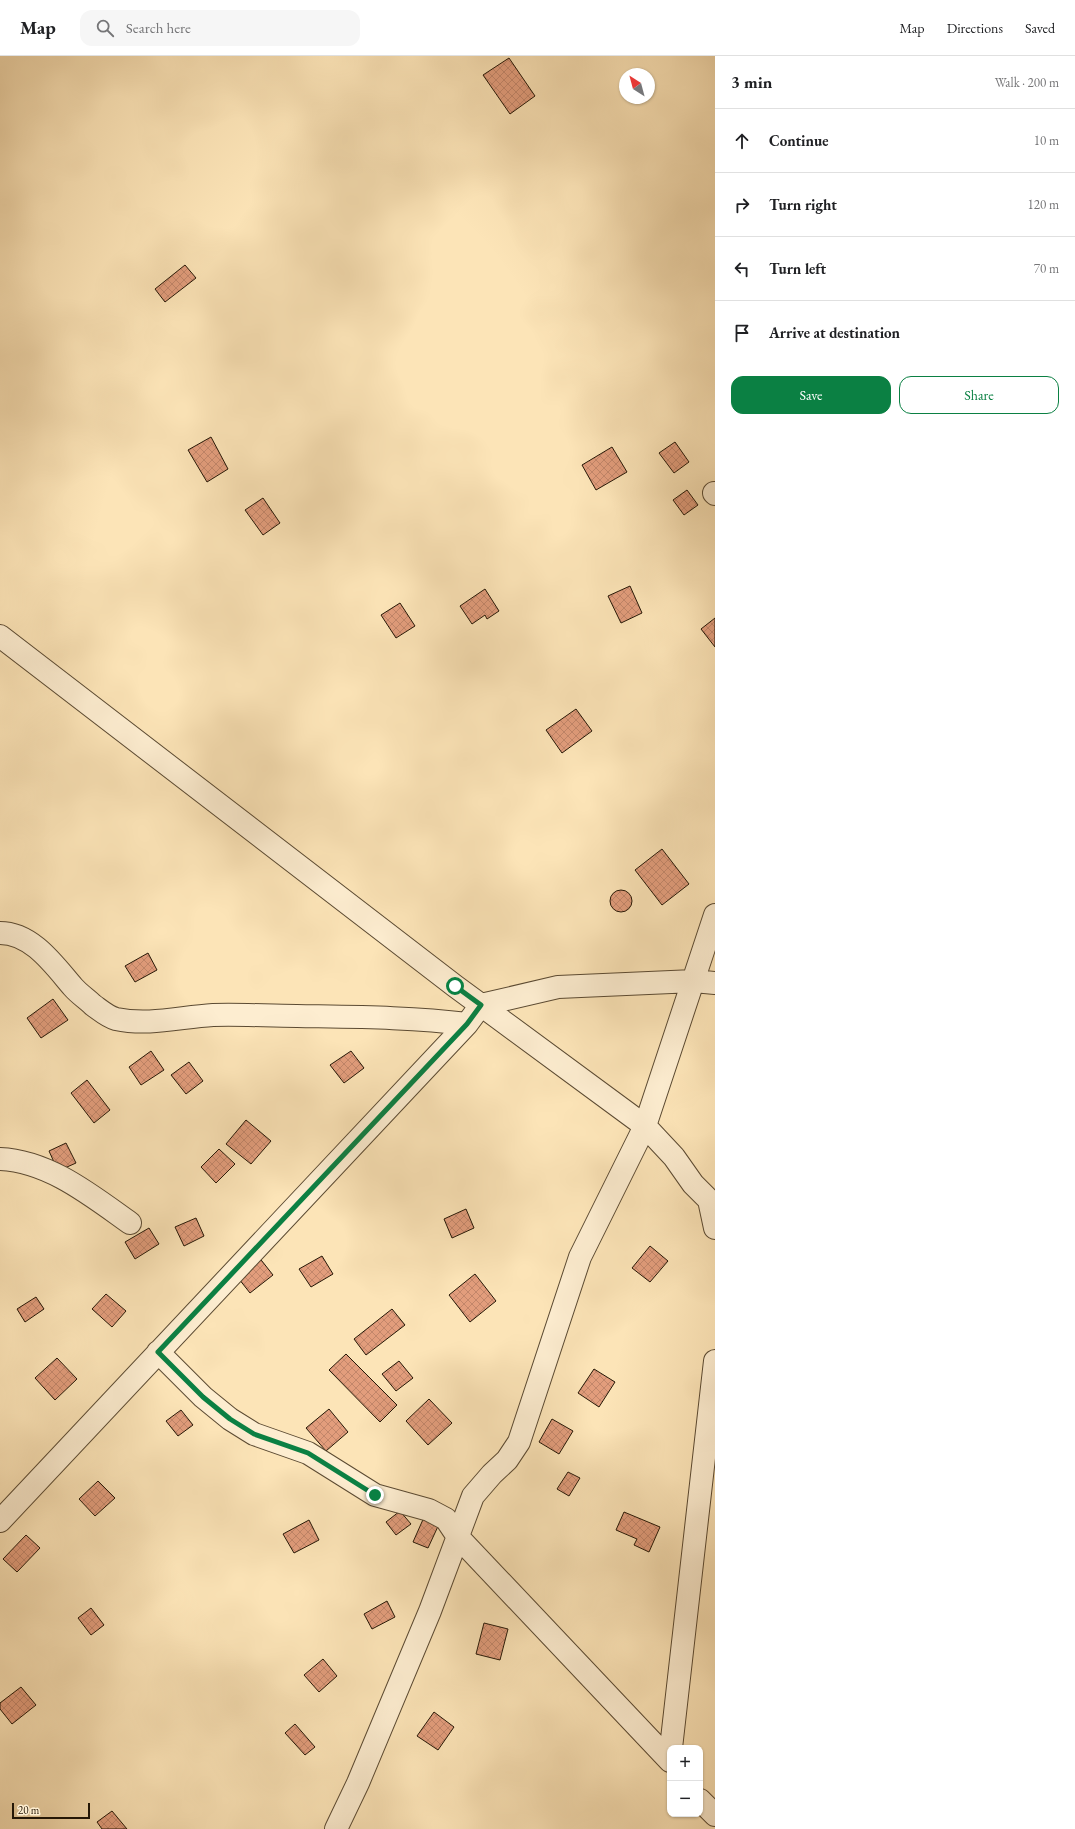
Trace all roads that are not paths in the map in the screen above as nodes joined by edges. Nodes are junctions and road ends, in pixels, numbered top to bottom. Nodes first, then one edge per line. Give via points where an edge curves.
1 (0, 636) edge
2 (715, 915) edge
3 (0, 933) edge
4 (694, 981) junction
5 (715, 983) edge
6 (481, 1005) junction
7 (467, 1024) junction
8 (645, 1126) junction
9 (0, 1159) edge
10 (712, 1201) edge
11 (130, 1222) dead end
12 (715, 1228) edge
13 (158, 1352) junction
14 (715, 1361) edge
15 (0, 1522) edge
16 (458, 1537) junction
17 (671, 1745) edge
18 (667, 1758) edge
19 (703, 1803) edge
20 (715, 1815) edge
21 (336, 1829) edge

1 - 6 street
2 - 4 street
3 - 7 street via 22,938 33,946 53,963 74,988 101,1011 115,1019 145,1023 213,1015 308,1016 425,1019
4 - 5 street
4 - 6 street via 558,987
4 - 8 street
6 - 7 street
6 - 8 street
7 - 13 street
8 - 10 street via 674,1157 693,1184
8 - 16 street via 580,1257 519,1442 507,1460 473,1496
9 - 11 street via 39,1168 78,1187
10 - 12 street
13 - 15 street
13 - 16 street via 203,1397 254,1434 308,1453 375,1495 429,1510 446,1519
14 - 17 street
16 - 18 street
16 - 21 street via 430,1611
19 - 20 street

